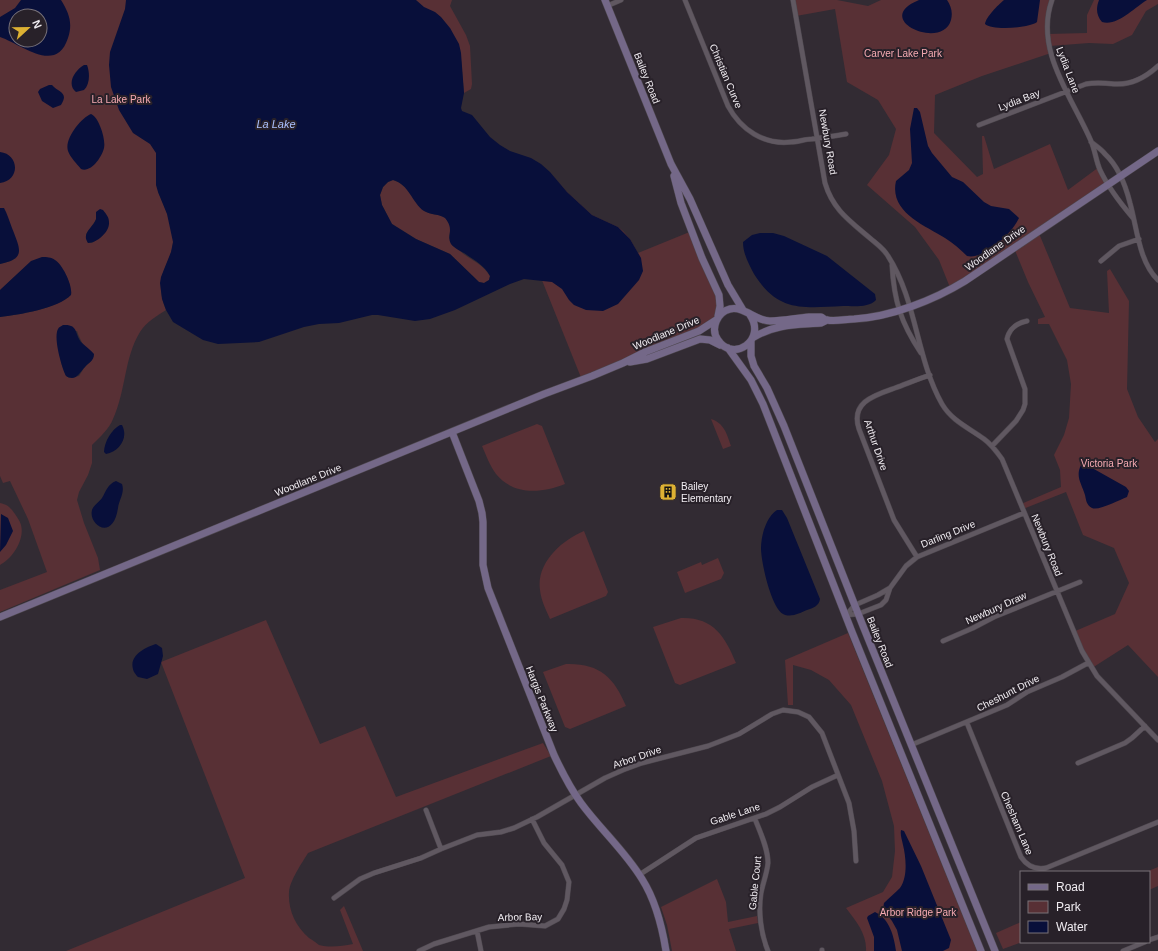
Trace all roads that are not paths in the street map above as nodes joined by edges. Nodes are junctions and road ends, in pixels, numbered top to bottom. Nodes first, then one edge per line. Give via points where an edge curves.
1 (621, 0) edge
2 (685, 0) edge
3 (793, 0) edge
4 (1052, 0) edge
5 (606, 3) edge
6 (1158, 66) edge
7 (1066, 92) junction
8 (979, 125) dead end
9 (846, 134) dead end
10 (818, 138) junction
11 (1091, 142) junction
12 (1158, 151) edge
13 (671, 164) junction
14 (1120, 177) junction
15 (1108, 185) junction
16 (1133, 218) junction
17 (1139, 239) junction
18 (1101, 261) dead end
19 (892, 263) junction
20 (1158, 280) edge
21 (910, 307) junction
22 (743, 310) junction
23 (899, 310) junction
24 (750, 315) junction
25 (717, 319) junction
26 (827, 320) junction
27 (1027, 321) dead end
28 (752, 339) junction
29 (727, 348) junction
30 (923, 357) junction
31 (623, 363) junction
32 (930, 375) junction
33 (452, 432) junction
34 (992, 446) junction
35 (1024, 513) junction
36 (917, 557) junction
37 (1080, 582) dead end
38 (890, 588) junction
39 (1056, 592) junction
40 (855, 605) junction
41 (858, 614) junction
42 (846, 615) junction
43 (0, 617) edge
44 (943, 641) dead end
45 (1088, 662) junction
46 (967, 723) junction
47 (1145, 726) junction
48 (1158, 740) edge
49 (911, 745) junction
50 (1078, 763) dead end
51 (838, 775) junction
52 (576, 795) junction
53 (426, 810) dead end
54 (532, 819) junction
55 (755, 819) junction
56 (1158, 822) edge
57 (442, 848) junction
58 (856, 861) dead end
59 (639, 874) junction
60 (334, 898) dead end
61 (477, 931) junction
62 (1143, 943) edge
63 (419, 951) edge
64 (481, 951) edge
65 (666, 951) edge
66 (768, 951) edge
67 (981, 951) edge
68 (995, 951) edge
69 (1123, 951) edge

1 - 5 street
2 - 10 street, Christian Curve via 728,106 742,126 758,137 772,141 790,142
3 - 10 street, Newbury Road
4 - 7 street, Lydia Lane via 1048,18 1048,37 1053,59
5 - 13 street, Bailey Road
6 - 7 street, Lydia Bay via 1146,76 1133,81 1119,84 1090,83
7 - 8 street, Lydia Bay
7 - 11 street, Lydia Lane
9 - 10 street, Christian Curve
10 - 19 street, Newbury Road via 825,183 831,200 842,215 884,250
11 - 14 street, Lydia Lane via 1108,157
11 - 15 street, Lydia Lane via 1099,168
12 - 14 street, Woodlane Drive
13 - 22 street, Bailey Road via 690,199 728,285
13 - 25 street, Bailey Road via 681,203 719,295
14 - 15 street, Woodlane Drive
14 - 16 street, Lydia Lane via 1130,201
15 - 16 street, Lydia Lane
15 - 21 street, Woodlane Drive via 965,281 937,297
16 - 17 street, Lydia Lane
17 - 18 street via 1119,246
17 - 20 street, Lydia Lane via 1145,262
19 - 21 street, Newbury Road
19 - 23 street, Newbury Road via 893,284
21 - 23 street, Woodlane Drive
21 - 30 street, Newbury Road
22 - 24 street
22 - 25 street via 731,309 723,312
23 - 26 street, Woodlane Drive via 869,318
23 - 30 street, Newbury Road
24 - 26 street, Woodlane Drive via 770,321 810,317
24 - 28 street via 755,325
25 - 29 street via 714,330 721,344
25 - 31 street, Woodlane Drive via 699,331
26 - 28 street, Woodlane Drive via 821,323 781,326
27 - 34 street via 1014,327 1007,339 1023,383 1025,404 1020,416
28 - 29 street via 738,349
28 - 40 street, Bailey Road via 750,356 784,426
29 - 31 street, Woodlane Drive via 710,340 700,339 646,359
29 - 42 street via 751,380 763,404
30 - 32 street, Newbury Road
31 - 33 street, Woodlane Drive
32 - 34 street, Newbury Road via 948,412
32 - 36 street, Arthur Drive via 870,398 859,409 857,418 894,520
33 - 43 street, Woodlane Drive
33 - 52 street, Hargis Parkway via 482,513 483,565 488,588 554,755
34 - 35 street, Newbury Road via 1004,464
35 - 36 street, Darling Drive
35 - 39 street, Newbury Road
36 - 38 street, Darling Drive via 908,564
37 - 39 street, Newbury Draw
38 - 40 street, Darling Drive
38 - 41 street, Darling Drive via 884,603
39 - 44 street, Newbury Draw
39 - 45 street, Newbury Road
40 - 41 street, Bailey Road
40 - 42 street, Darling Drive
41 - 42 street, Darling Drive
41 - 49 street, Bailey Road
42 - 67 street
45 - 46 street, Cheshunt Drive via 1027,692 1008,705
45 - 47 street, Newbury Road via 1104,684
46 - 49 street, Cheshunt Drive
46 - 56 street, Chesham Lane via 1021,857 1028,865 1046,868
47 - 48 street, Newbury Road
47 - 50 street via 1125,743
49 - 68 street, Bailey Road
51 - 52 street, Arbor Drive via 822,733 813,721 798,712 783,710 739,734 714,744 642,762 605,778
51 - 55 street, Gable Lane
51 - 58 street, Arbor Drive via 852,816
52 - 54 street, Arbor Drive
52 - 59 street, Hargis Parkway
53 - 57 street
54 - 57 street, Arbor Drive via 501,832 477,835
54 - 61 street, Arbor Bay via 544,843 567,875 569,888 564,909 558,919 545,926 519,924
55 - 59 street, Gable Lane via 706,833
55 - 66 street, Gable Court via 767,855 760,904
57 - 60 street, Arbor Drive via 421,858 374,872
59 - 65 street, Hargis Parkway via 656,909
61 - 63 street, Arbor Bay
61 - 64 street
62 - 69 street

